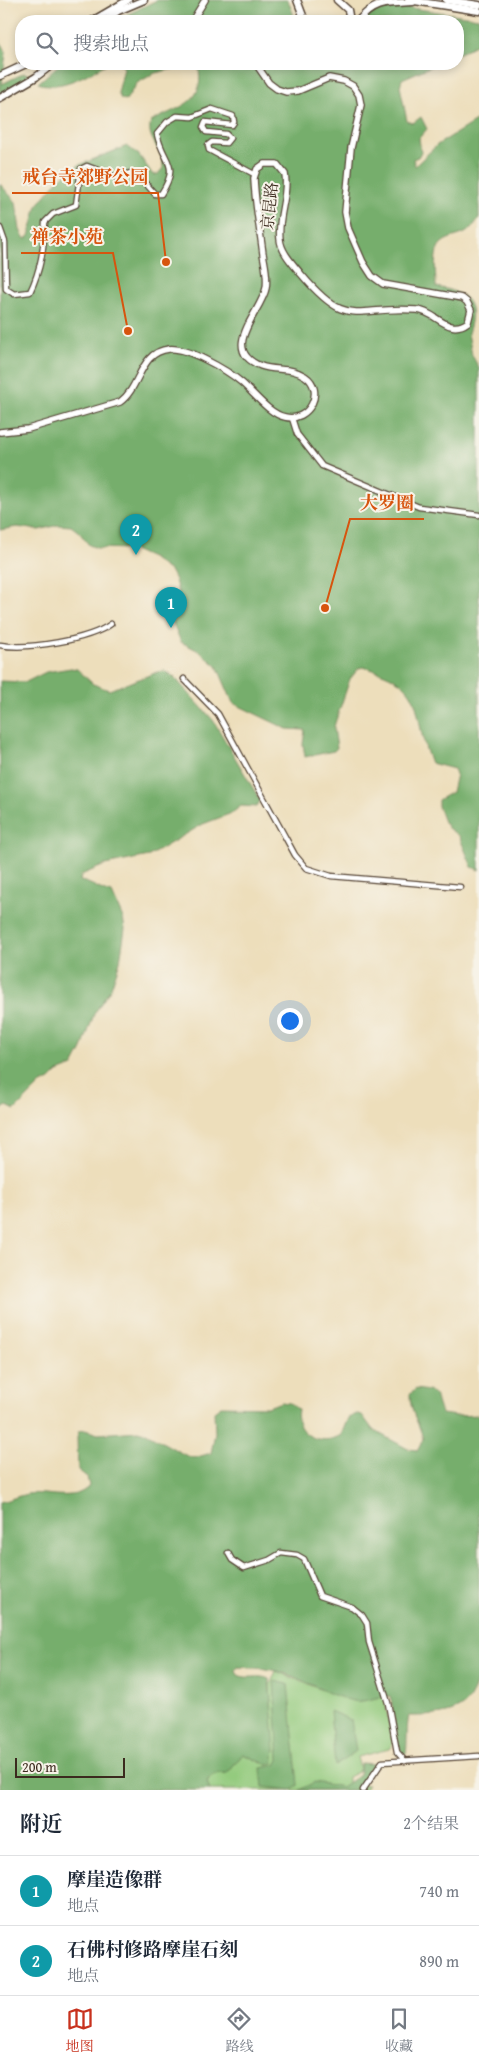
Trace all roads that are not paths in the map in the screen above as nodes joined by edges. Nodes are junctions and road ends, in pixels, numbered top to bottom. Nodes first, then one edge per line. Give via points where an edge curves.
1 (128, 0) edge
2 (144, 0) edge
3 (205, 0) edge
4 (296, 0) edge
5 (337, 0) edge
6 (408, 0) edge
7 (446, 0) edge
8 (455, 1) edge
9 (421, 2) junction
10 (479, 5) edge
11 (479, 11) edge
12 (102, 15) edge
13 (112, 15) edge
14 (196, 15) edge
15 (301, 15) edge
16 (349, 15) edge
17 (364, 15) edge
18 (15, 70) edge
19 (45, 70) edge
20 (260, 70) edge
21 (0, 76) edge
22 (0, 98) edge
23 (254, 174) junction
24 (0, 228) edge
25 (292, 418) junction
26 (0, 432) edge
27 (479, 515) edge
28 (111, 624) dead end
29 (0, 645) edge
30 (184, 678) dead end
31 (460, 887) dead end
32 (228, 1553) dead end
33 (479, 1756) edge
34 (404, 1761) junction
35 (363, 1790) edge

1 - 12 highway
2 - 13 highway
3 - 14 main road
4 - 15 highway
5 - 16 highway
6 - 9 highway
7 - 8 highway
8 - 10 highway
9 - 11 highway
9 - 17 highway via 380,4
18 - 21 highway
19 - 22 highway
20 - 23 main road, 京昆路 via 269,83 281,90 298,90 334,78 356,90 361,105 351,148 345,212 348,228 363,262 372,276 383,284 462,298 472,310 468,322 455,328 420,310 354,313 330,304 293,264 280,242 286,184 284,169 268,162
23 - 24 street via 209,150 208,145 212,142 226,143 230,138 226,134 206,132 205,122 232,125 234,116 212,109 192,117 178,116 167,122 157,134 171,169 170,181 160,194 155,194 139,176 116,177 86,166 81,169 76,205 53,214 45,222 44,253 30,292 14,294 6,289 5,242
23 - 25 main road, 京昆路 via 266,284 262,301 244,332 243,344 253,362 296,371 311,381 315,391 314,402 307,411
25 - 26 main road via 280,416 230,374 188,353 172,349 161,351 147,361 131,392 120,402 36,426
25 - 27 street via 297,434 322,466 418,507
28 - 29 street via 82,638 18,647
30 - 31 street via 218,714 295,855 306,868 331,876
32 - 34 street via 244,1568 281,1553 296,1555 304,1559 320,1596 352,1607 362,1615 368,1623 369,1642 388,1703 397,1752
33 - 34 street
34 - 35 street via 382,1762

